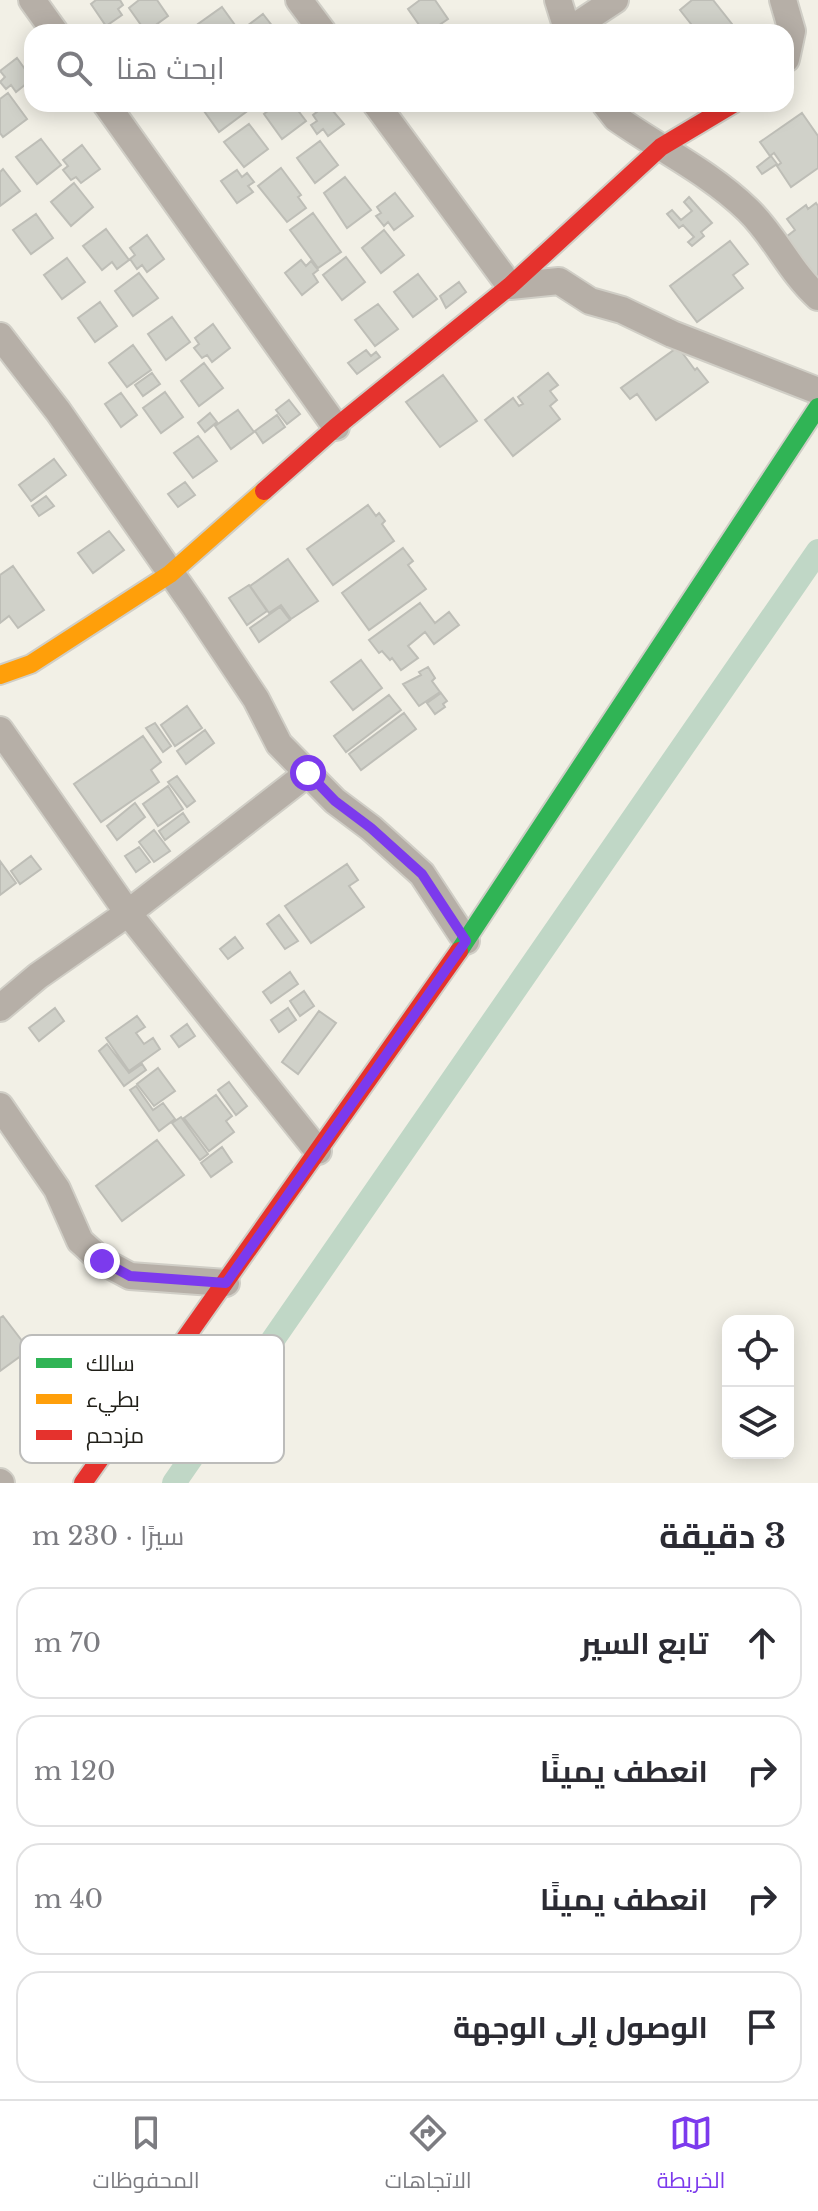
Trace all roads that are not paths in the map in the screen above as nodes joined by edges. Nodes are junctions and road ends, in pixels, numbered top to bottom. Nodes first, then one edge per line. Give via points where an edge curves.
1 (32, 0) edge
2 (299, 0) edge
3 (558, 0) edge
4 (615, 0) edge
5 (783, 0) edge
6 (49, 24) edge
7 (317, 24) edge
8 (566, 24) edge
9 (579, 24) edge
10 (790, 24) edge
11 (112, 112) edge
12 (382, 112) edge
13 (611, 112) edge
14 (720, 112) edge
15 (661, 147) junction
16 (510, 286) junction
17 (818, 297) edge
18 (0, 336) edge
19 (818, 391) edge
20 (818, 407) edge
21 (336, 427) junction
22 (170, 574) junction
23 (0, 675) edge
24 (0, 730) edge
25 (308, 773) junction
26 (128, 913) junction
27 (466, 941) junction
28 (0, 1008) edge
29 (0, 1106) edge
30 (318, 1151) junction
31 (226, 1283) junction
32 (189, 1335) edge
33 (97, 1463) edge
34 (83, 1483) edge

1 - 6 street
2 - 7 street
3 - 8 street
4 - 9 street
5 - 10 street
11 - 21 street
12 - 16 street
13 - 15 street
14 - 15 street
15 - 16 street
15 - 17 street via 750,212
16 - 19 street via 559,281 590,301
16 - 21 street
18 - 22 street
20 - 27 street
21 - 22 street
22 - 23 street via 31,664
22 - 25 street via 256,699 279,744
24 - 26 street
25 - 26 street
25 - 27 street via 422,874
26 - 28 street
26 - 30 street
27 - 30 street
29 - 31 street via 57,1189 80,1241 102,1261 130,1276
30 - 31 street
31 - 32 street
33 - 34 street

